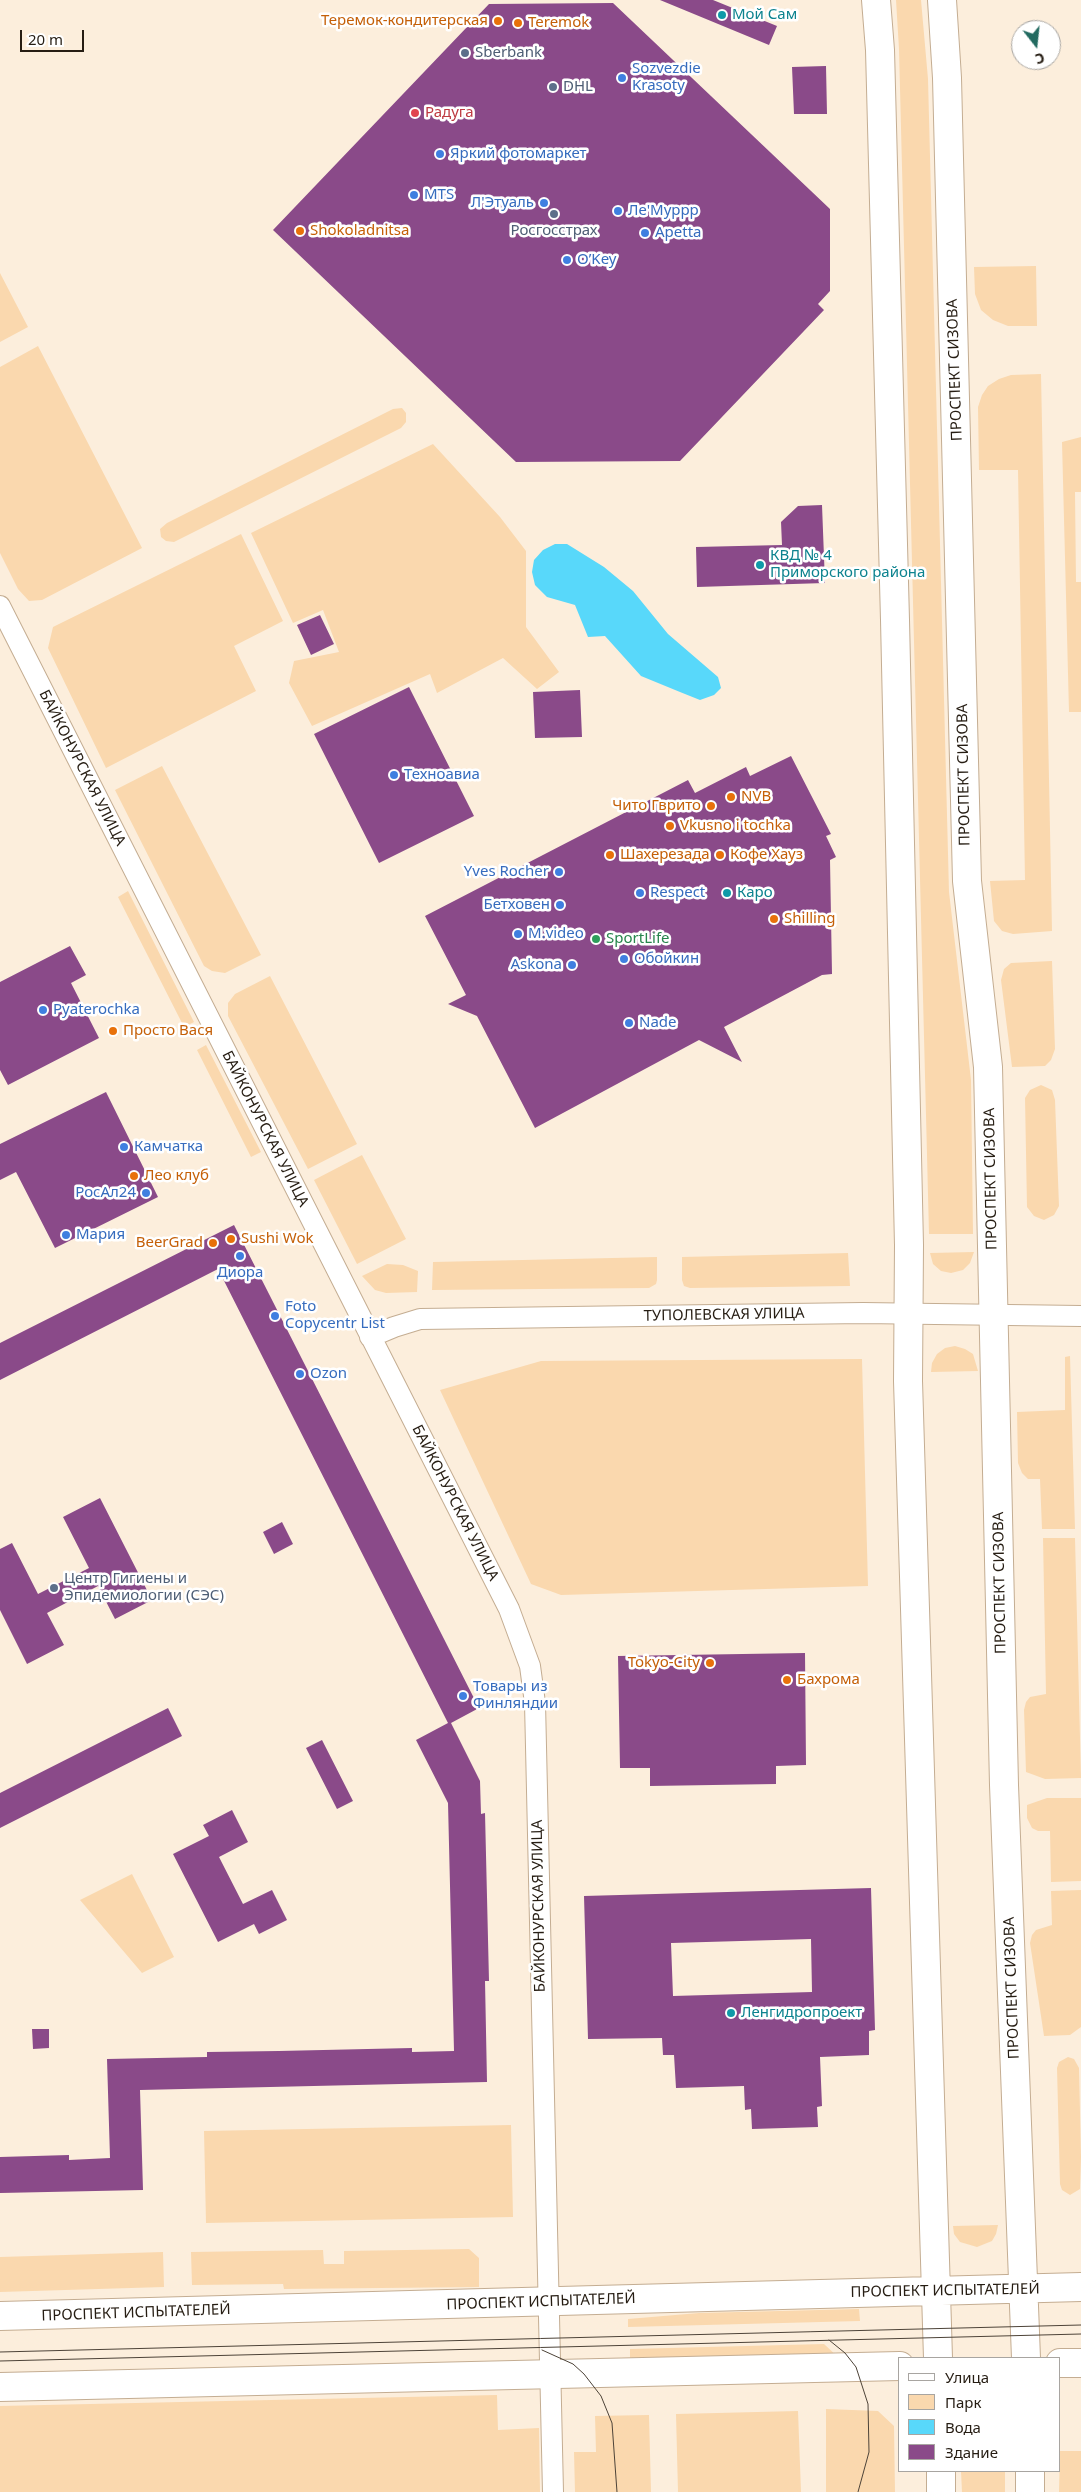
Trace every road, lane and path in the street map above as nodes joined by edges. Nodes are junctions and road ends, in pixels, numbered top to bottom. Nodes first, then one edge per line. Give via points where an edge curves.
1 (876, 0) edge
2 (942, 0) edge
3 (0, 606) edge
4 (909, 1314) junction
5 (994, 1315) junction
6 (1081, 1316) edge
7 (370, 1337) junction
8 (1081, 2287) edge
9 (1025, 2289) junction
10 (935, 2291) junction
11 (549, 2302) junction
12 (0, 2316) edge
13 (938, 2357) edge
14 (1026, 2357) edge
15 (1061, 2363) edge
16 (1081, 2363) edge
17 (898, 2366) edge
18 (550, 2374) junction
19 (0, 2387) edge
20 (941, 2472) edge
21 (1030, 2472) edge
22 (553, 2492) edge
23 (942, 2492) edge
24 (1030, 2492) edge

1 - 4 street via 895,620
2 - 5 street, ПРОСПЕКТ СИЗОВА via 957,393 967,872 988,1067
3 - 7 street, БАЙКОНУРСКАЯ УЛИЦА
4 - 5 street, ТУПОЛЕВСКАЯ УЛИЦА
4 - 7 street, ТУПОЛЕВСКАЯ УЛИЦА via 420,1319
4 - 10 street
5 - 6 street, ТУПОЛЕВСКАЯ УЛИЦА
5 - 9 street, ПРОСПЕКТ СИЗОВА via 1005,1794
7 - 11 street, БАЙКОНУРСКАЯ УЛИЦА via 509,1609 530,1666 535,1703
8 - 9 street, ПРОСПЕКТ ИСПЫТАТЕЛЕЙ
9 - 10 street, ПРОСПЕКТ ИСПЫТАТЕЛЕЙ
9 - 14 street, ПРОСПЕКТ СИЗОВА
10 - 11 street, ПРОСПЕКТ ИСПЫТАТЕЛЕЙ
10 - 13 street
11 - 12 street, ПРОСПЕКТ ИСПЫТАТЕЛЕЙ
11 - 18 street, БАЙКОНУРСКАЯ УЛИЦА
15 - 16 street
17 - 18 street
18 - 19 street
18 - 22 street, БАЙКОНУРСКАЯ УЛИЦА
20 - 23 street
21 - 24 street

